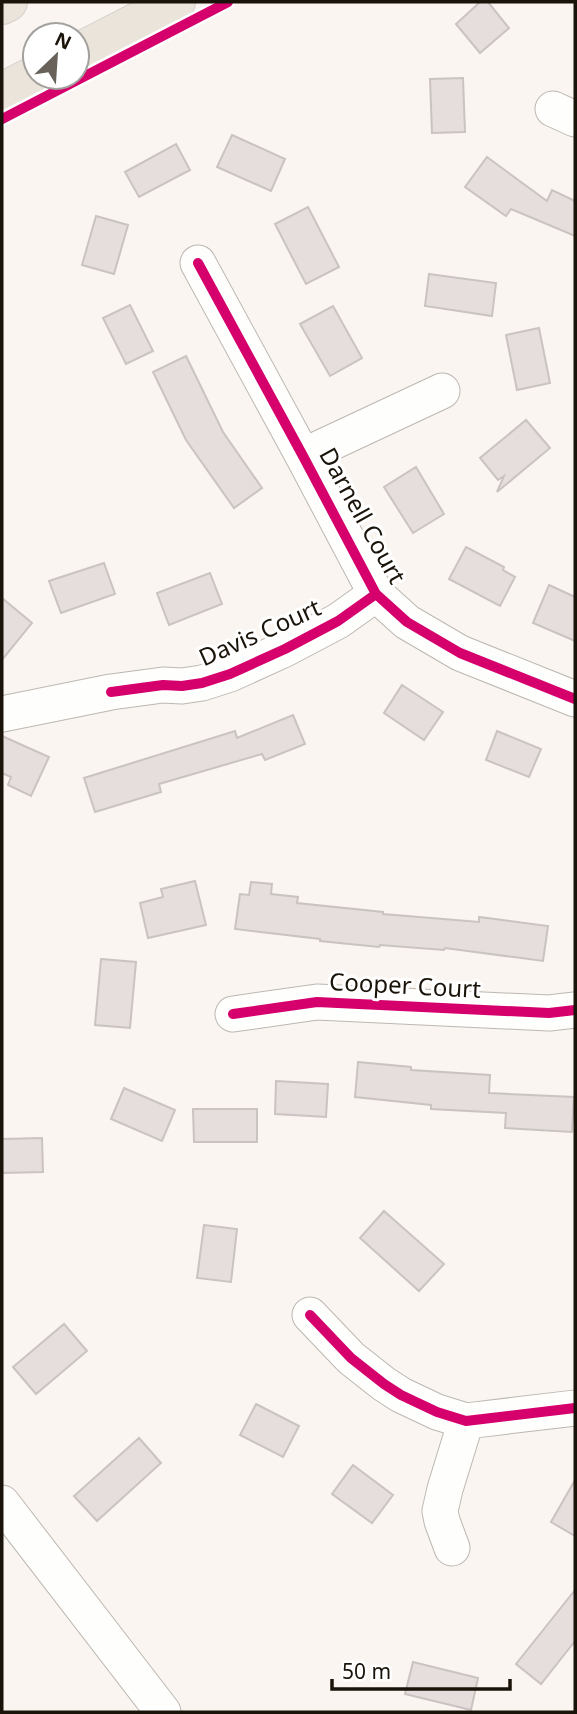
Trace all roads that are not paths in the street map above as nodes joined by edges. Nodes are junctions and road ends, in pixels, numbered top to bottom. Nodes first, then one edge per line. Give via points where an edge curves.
1 (8, 2) edge
2 (176, 2) edge
3 (2, 5) edge
4 (91, 46) edge
5 (21, 82) edge
6 (2, 92) edge
7 (198, 263) dead end
8 (442, 391) dead end
9 (303, 456) junction
10 (376, 594) junction
11 (575, 699) edge
12 (2, 714) edge
13 (575, 1010) edge
14 (233, 1014) dead end
15 (310, 1315) dead end
16 (575, 1408) edge
17 (466, 1421) junction
18 (2, 1503) edge
19 (452, 1548) dead end
20 (163, 1712) edge

1 - 3 main road
2 - 4 main road
5 - 6 main road
7 - 9 street, Darnell Court
8 - 9 street
9 - 10 street, Darnell Court
10 - 11 street, Darnell Court via 407,622 460,653
10 - 12 street, Davis Court via 285,649 202,683 111,692
13 - 14 street, Cooper Court via 548,1013 317,1002
15 - 17 street via 384,1384 418,1404
16 - 17 street
17 - 19 street via 440,1511
18 - 20 street

